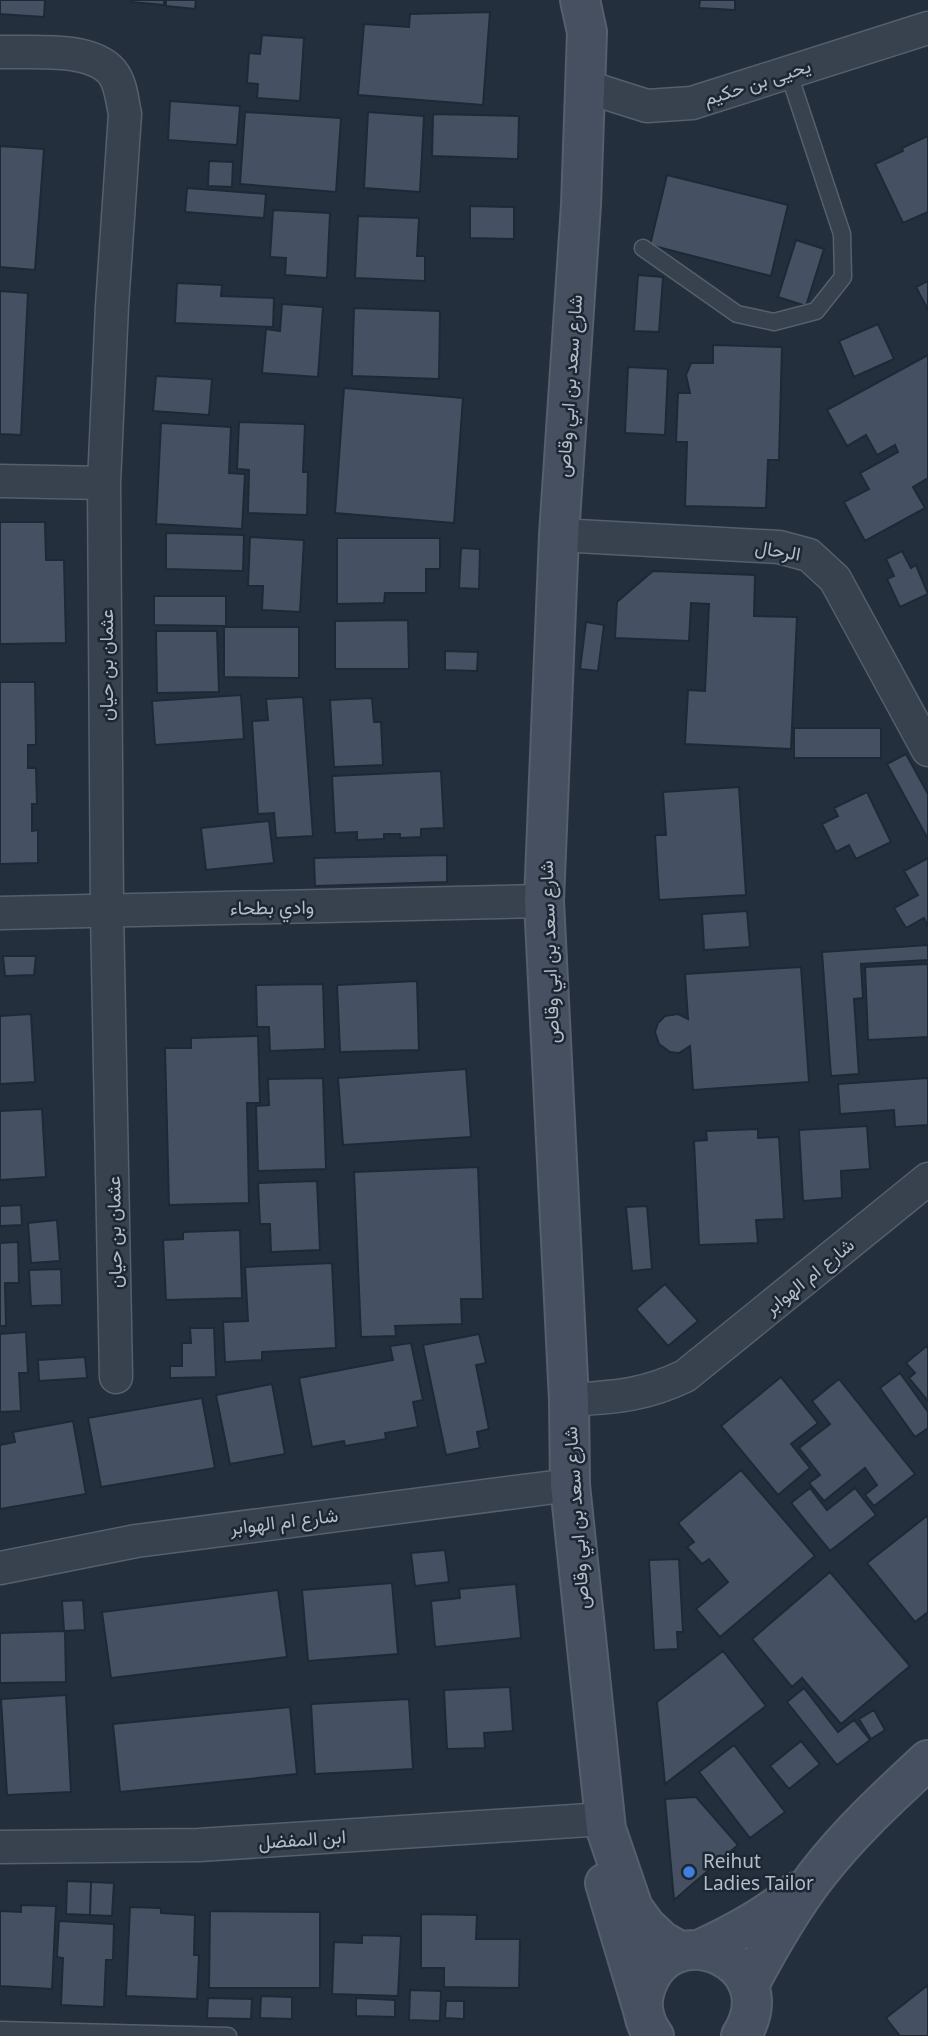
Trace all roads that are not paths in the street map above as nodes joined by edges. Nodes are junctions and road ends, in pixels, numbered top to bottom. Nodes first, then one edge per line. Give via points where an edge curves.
1 (589, 11) edge
2 (928, 28) edge
3 (0, 52) edge
4 (788, 71) junction
5 (584, 86) junction
6 (643, 248) dead end
7 (0, 481) edge
8 (104, 483) junction
9 (559, 535) junction
10 (928, 751) edge
11 (544, 901) junction
12 (107, 911) junction
13 (0, 913) edge
14 (928, 1179) edge
15 (116, 1377) dead end
16 (569, 1400) junction
17 (570, 1485) junction
18 (0, 1568) edge
19 (928, 1760) edge
20 (605, 1824) junction
21 (0, 1847) edge
22 (816, 1875) junction
23 (691, 1950) junction
24 (752, 2017) edge
25 (645, 2024) edge
26 (0, 2030) edge
27 (228, 2036) edge

1 - 5 street, شارع سعد بن ابي وقاص
2 - 4 street, يحيى بن حكيم
3 - 8 street, عثمان بن حيان via 90,58 111,71 121,91 125,114
4 - 5 street, يحيى بن حكيم via 671,106 646,106
4 - 6 lane via 842,234 843,277 816,311 774,321 737,314
5 - 9 street, شارع سعد بن ابي وقاص via 581,205
7 - 8 street
8 - 12 street, عثمان بن حيان
9 - 10 street, الرحال via 779,547 808,555 835,579
9 - 11 street, شارع سعد بن ابي وقاص
11 - 12 street, وادي بطحاء
11 - 16 street, شارع سعد بن ابي وقاص
12 - 13 street, وادي بطحاء
12 - 15 street, عثمان بن حيان
14 - 16 street, شارع ام الهوابر via 685,1376 629,1396
16 - 17 street, شارع سعد بن ابي وقاص
17 - 18 street, شارع ام الهوابر via 136,1541
17 - 20 street, شارع سعد بن ابي وقاص
19 - 22 street
20 - 21 street, ابن المفضل via 199,1845
20 - 23 street, شارع سعد بن ابي وقاص via 633,1908 662,1941
20 - 25 street, شارع سعد بن ابي وقاص via 605,1882
22 - 23 street via 762,1917 732,1935
22 - 24 street via 780,1929
23 - 24 street, شارع سعد بن ابي وقاص via 716,1952 742,1971
23 - 25 street via 667,1958 656,1968 643,1995
26 - 27 lane

